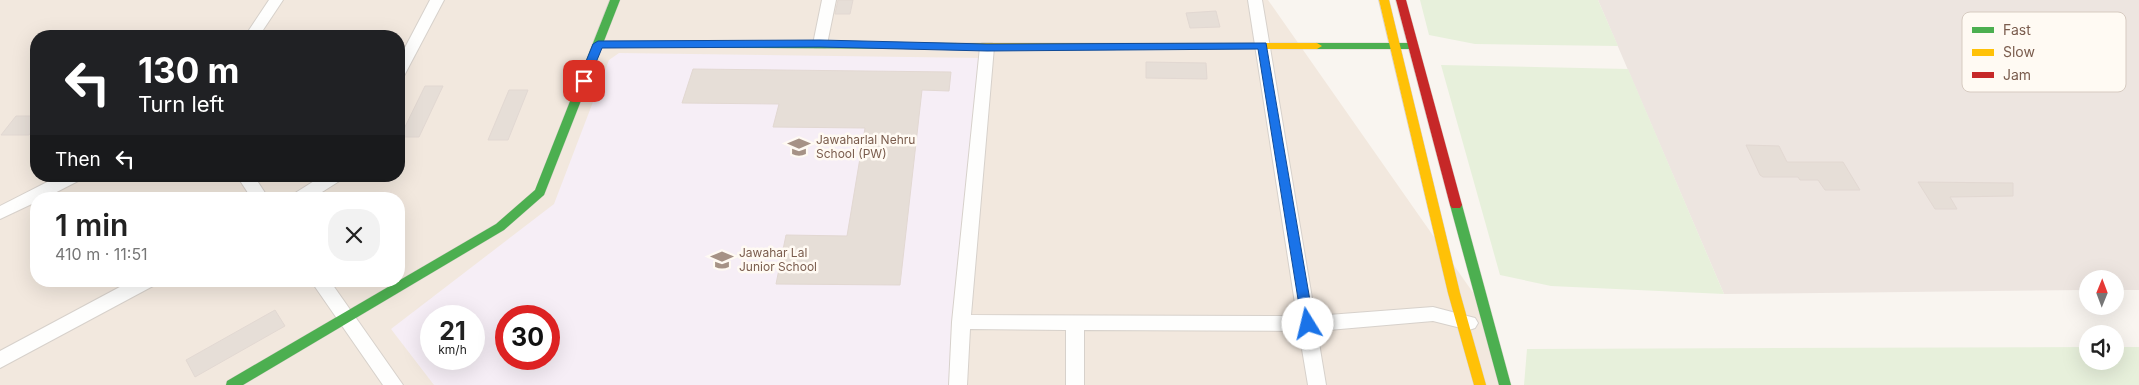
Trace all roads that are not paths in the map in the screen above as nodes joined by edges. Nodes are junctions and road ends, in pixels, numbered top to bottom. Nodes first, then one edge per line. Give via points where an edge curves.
1 (276, 0) edge
2 (437, 0) edge
3 (615, 0) edge
4 (829, 0) edge
5 (1255, 0) edge
6 (1384, 0) edge
7 (1401, 0) edge
8 (256, 30) edge
9 (598, 44) junction
10 (820, 44) junction
11 (1263, 46) junction
12 (1395, 46) junction
13 (1413, 46) junction
14 (987, 47) junction
15 (405, 61) edge
16 (62, 182) edge
17 (326, 182) edge
18 (41, 192) edge
19 (310, 192) edge
20 (30, 197) edge
21 (0, 212) edge
22 (405, 283) edge
23 (136, 287) edge
24 (324, 287) edge
25 (398, 287) edge
26 (1454, 293) junction
27 (1480, 295) junction
28 (1433, 314) junction
29 (346, 318) junction
30 (960, 322) junction
31 (1075, 322) junction
32 (1488, 322) junction
33 (1464, 323) junction
34 (1308, 324) junction
35 (0, 360) edge
36 (232, 385) edge
37 (394, 385) edge
38 (958, 385) edge
39 (1075, 385) edge
40 (1317, 385) edge
41 (1480, 385) edge
42 (1505, 385) edge

1 - 8 street
2 - 15 street
3 - 9 street
4 - 10 street
5 - 11 street
6 - 12 street
7 - 13 street
9 - 10 street
9 - 22 street via 540,192 500,227
10 - 14 street
11 - 12 street
11 - 14 street
11 - 34 street
12 - 13 street
12 - 26 street
13 - 27 street
14 - 30 street
16 - 18 street
17 - 19 street
20 - 21 street
23 - 35 street
24 - 29 street
25 - 29 street
26 - 27 street
26 - 28 street
26 - 33 street
27 - 32 street
28 - 33 street
28 - 34 street
29 - 36 street
29 - 37 street
30 - 31 street
30 - 38 street
31 - 34 street
31 - 39 street
32 - 33 street
32 - 42 street
33 - 41 street
34 - 40 street

